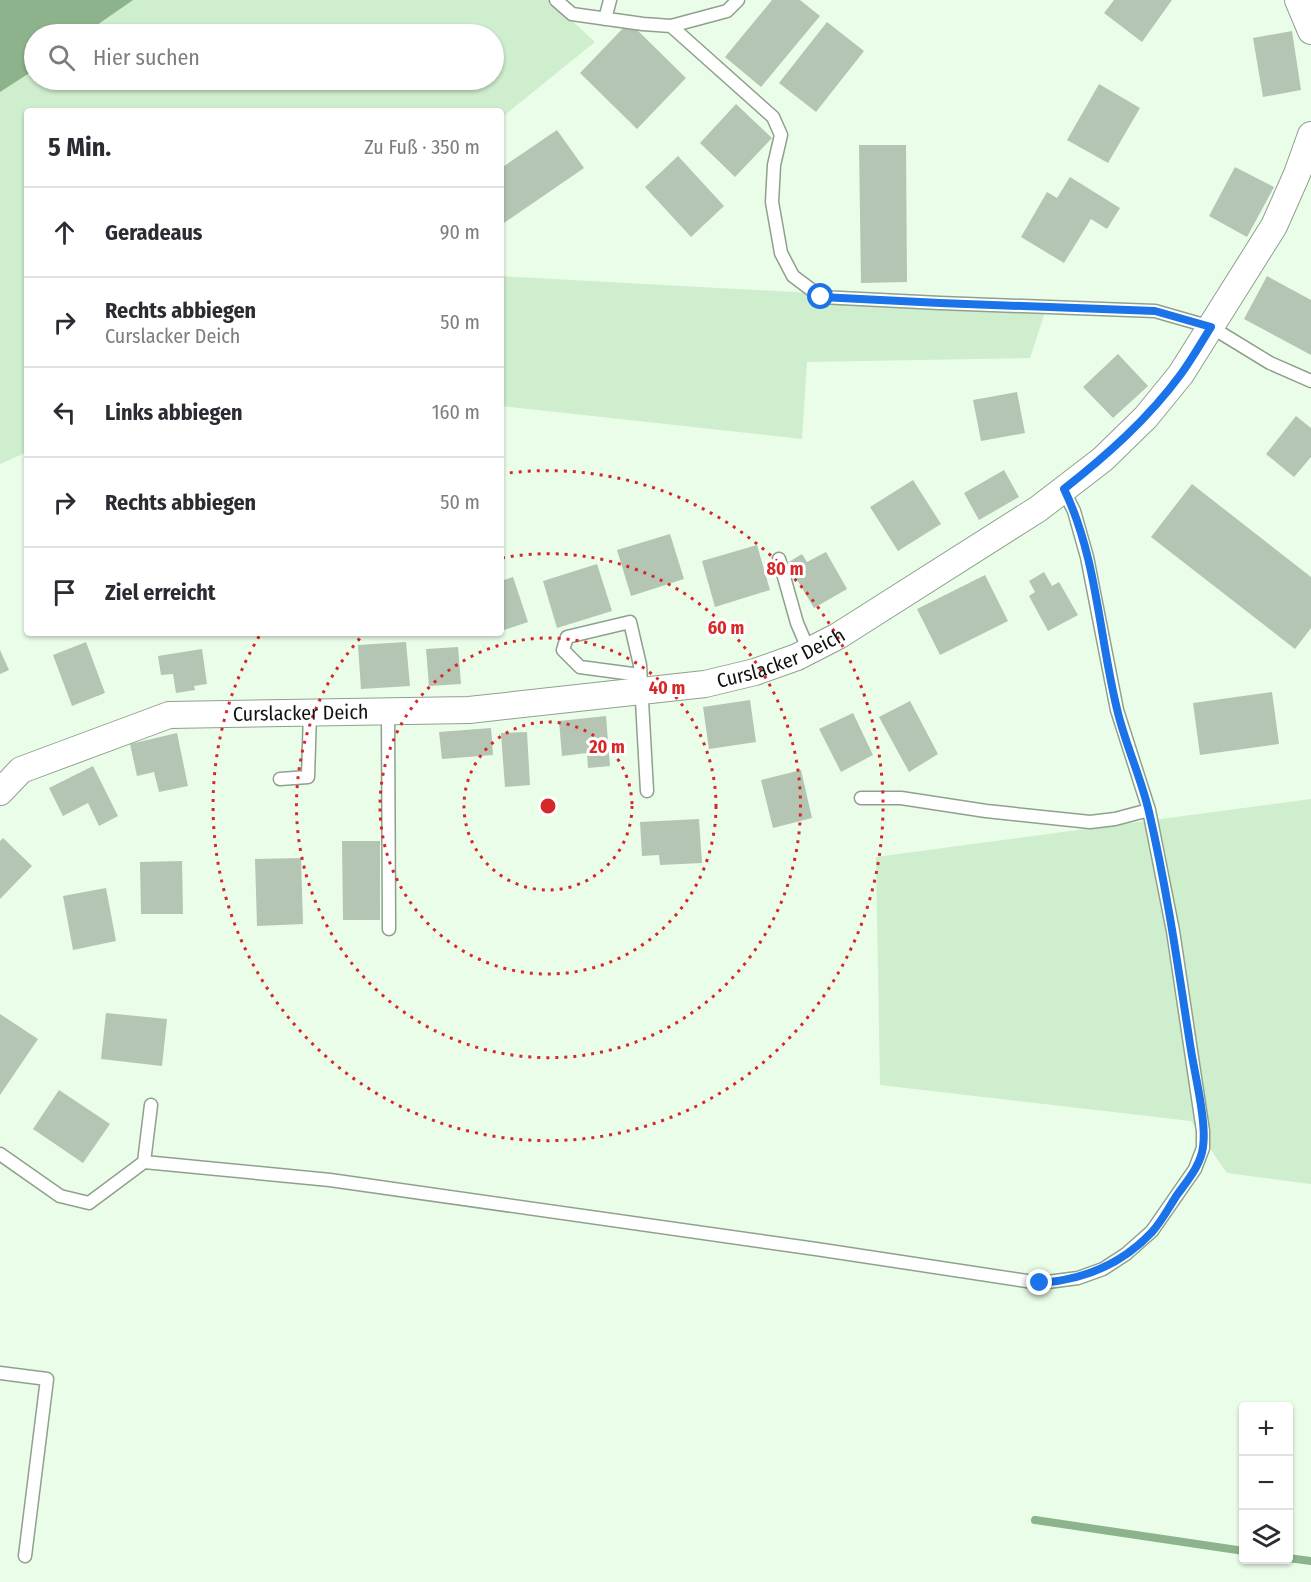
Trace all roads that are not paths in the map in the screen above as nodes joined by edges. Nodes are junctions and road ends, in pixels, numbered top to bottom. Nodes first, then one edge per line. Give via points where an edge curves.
1 (556, 0) edge
2 (610, 0) edge
3 (738, 0) edge
4 (1298, 0) edge
5 (605, 19) junction
6 (670, 26) junction
7 (1311, 31) edge
8 (1311, 135) edge
9 (1211, 327) junction
10 (1311, 381) edge
11 (1064, 489) junction
12 (779, 559) dead end
13 (809, 651) junction
14 (640, 683) junction
15 (388, 711) junction
16 (310, 712) junction
17 (280, 779) dead end
18 (647, 790) dead end
19 (0, 792) edge
20 (861, 798) dead end
21 (1149, 810) junction
22 (389, 929) dead end
23 (151, 1105) dead end
24 (0, 1154) edge
25 (144, 1162) junction
26 (0, 1373) edge
27 (25, 1556) dead end

1 - 5 lane via 572,14
2 - 5 lane
3 - 6 lane via 727,10
4 - 7 street
5 - 6 lane
6 - 9 lane via 773,117 781,135 772,202 781,254 793,276 821,297 1155,311
8 - 9 street, Curslacker Deich via 1274,226
9 - 10 lane via 1270,363
9 - 11 street, Curslacker Deich via 1181,374 1146,417
11 - 13 street, Curslacker Deich via 1028,516
11 - 21 lane via 1087,557 1117,710
12 - 13 lane
13 - 14 street, Curslacker Deich via 745,675 705,684
14 - 14 lane via 630,621 567,637 563,650 580,667
14 - 15 street, Curslacker Deich via 469,710
14 - 18 lane
15 - 16 street, Curslacker Deich
15 - 22 lane
16 - 17 lane via 308,777
16 - 19 street, Curslacker Deich via 169,715 21,770
20 - 21 lane via 901,798 1090,822
21 - 25 lane via 1173,931 1203,1148 1195,1169 1152,1231 1103,1269 1078,1278 1040,1283 330,1180
23 - 25 lane
24 - 25 lane via 60,1196 89,1203
26 - 27 lane via 46,1379

